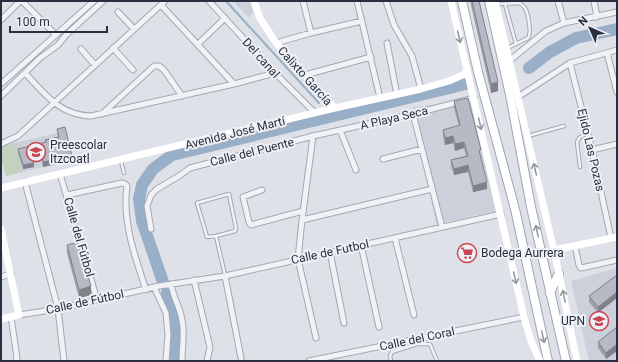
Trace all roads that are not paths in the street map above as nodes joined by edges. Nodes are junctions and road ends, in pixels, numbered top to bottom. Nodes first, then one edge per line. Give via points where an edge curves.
1 (94, 1) edge
2 (103, 1) edge
3 (209, 1) edge
4 (254, 1) edge
5 (304, 1) edge
6 (358, 1) edge
7 (386, 1) edge
8 (451, 1) edge
9 (462, 1) edge
10 (558, 1) edge
11 (594, 1) edge
12 (24, 2) edge
13 (493, 2) edge
14 (163, 3) edge
15 (505, 4) junction
16 (118, 12) dead end
17 (617, 12) edge
18 (597, 16) junction
19 (225, 18) junction
20 (1, 20) edge
21 (362, 21) junction
22 (564, 23) junction
23 (134, 29) junction
24 (310, 33) junction
25 (56, 34) junction
26 (276, 43) junction
27 (387, 43) dead end
28 (198, 44) junction
29 (516, 44) junction
30 (113, 48) junction
31 (506, 48) junction
32 (81, 49) dead end
33 (617, 50) edge
34 (607, 53) junction
35 (371, 57) junction
36 (509, 61) junction
37 (570, 63) junction
38 (95, 65) junction
39 (133, 70) dead end
40 (25, 72) junction
41 (274, 73) junction
42 (468, 73) junction
43 (305, 75) junction
44 (1, 84) edge
45 (234, 84) junction
46 (421, 89) junction
47 (617, 92) edge
48 (397, 95) junction
49 (1, 96) edge
50 (182, 96) junction
51 (518, 97) junction
52 (380, 98) junction
53 (474, 98) junction
54 (53, 103) junction
55 (334, 108) junction
56 (315, 113) junction
57 (413, 114) junction
58 (101, 115) junction
59 (564, 126) dead end
60 (340, 130) junction
61 (587, 132) junction
62 (313, 136) junction
63 (527, 136) junction
64 (1, 144) edge
65 (617, 144) edge
66 (422, 149) junction
67 (592, 150) junction
68 (383, 159) dead end
69 (121, 160) junction
70 (580, 167) dead end
71 (356, 170) dead end
72 (124, 173) dead end
73 (60, 174) junction
74 (26, 182) junction
75 (1, 187) edge
76 (432, 189) junction
77 (262, 190) dead end
78 (67, 195) junction
79 (303, 211) junction
80 (500, 214) junction
81 (302, 220) junction
82 (442, 227) junction
83 (151, 228) dead end
84 (1, 229) edge
85 (216, 236) junction
86 (614, 237) edge
87 (395, 238) junction
88 (360, 245) junction
89 (575, 246) junction
90 (554, 250) junction
91 (330, 252) junction
92 (298, 259) junction
93 (617, 260) edge
94 (559, 273) junction
95 (11, 274) junction
96 (225, 276) junction
97 (1, 277) edge
98 (194, 280) junction
99 (171, 284) junction
100 (156, 287) junction
101 (146, 290) junction
102 (550, 293) junction
103 (97, 300) junction
104 (58, 309) junction
105 (20, 314) junction
106 (414, 315) dead end
107 (11, 317) junction
108 (524, 317) junction
109 (1, 319) edge
110 (344, 323) dead end
111 (379, 327) dead end
112 (316, 338) dead end
113 (241, 358) dead end
114 (16, 361) edge
115 (64, 361) edge
116 (166, 361) edge
117 (182, 361) edge
118 (207, 361) edge
119 (309, 361) edge
120 (391, 361) edge
121 (437, 361) edge
122 (540, 361) edge
123 (548, 361) edge
124 (566, 361) edge
125 (577, 361) edge

1 - 25 street
2 - 40 street via 58,45
3 - 19 street, Del canal
4 - 26 main road, Calixto García via 260,18
5 - 24 street
6 - 21 street
7 - 46 street via 394,25 412,56
8 -> 42 main road
9 -> 123 main road via 478,72 515,209
10 - 22 street
11 - 18 street
12 - 20 street
12 - 25 street
13 - 15 lane
13 - 31 main road
102 -> 13 main road
14 - 23 street
14 - 28 street
15 - 29 lane
15 - 29 lane via 520,3 525,8 530,36
16 - 23 street
17 - 18 street
18 - 22 street
19 - 28 street
19 - 41 street, Del canal
21 - 24 street
21 - 35 street
22 - 36 street via 546,31
23 - 30 street
24 - 26 street
25 - 44 street
26 - 43 main road, Calixto García
27 - 48 street
28 - 45 street
29 - 31 lane
30 - 38 street
30 - 39 street
31 - 36 main road
32 - 38 street
33 - 34 street
34 - 37 street
34 - 47 street
35 - 43 street
35 - 52 street
36 - 51 main road
37 - 51 street
37 - 61 street, Ejido Las Pozas
38 - 54 street
40 - 49 street
40 - 54 street
41 - 45 street
41 - 56 street, Del canal
42 - 46 main road, Avenida José Martí
42 - 53 main road
43 - 55 main road, Calixto García
45 - 50 street
46 - 48 main road, Avenida José Martí
48 - 52 main road, Avenida José Martí
50 - 58 street
50 - 58 street via 164,70 154,66
51 - 63 main road
52 - 55 main road, Avenida José Martí
53 - 57 street, A Playa Seca
53 -> 80 main road
54 - 58 street via 80,116
54 - 64 street via 18,136
55 - 56 main road, Avenida José Martí
56 - 69 main road, Avenida José Martí
57 - 60 street, A Playa Seca
57 - 66 street
59 - 63 lane
60 - 62 street, A Playa Seca
60 - 71 street
61 - 67 street, Ejido Las Pozas
61 - 70 lane via 577,142
62 - 79 street
62 - 83 street, Calle del Puente via 190,168 157,189 151,196 147,206
90 -> 63 main road
65 - 67 street
66 - 68 street
66 - 76 street
67 - 86 street, Ejido Las Pozas
69 - 72 lane
69 - 73 main road, Avenida José Martí
73 - 74 main road, Avenida José Martí
73 - 78 street, Calle del Fútbol
74 - 75 main road, Avenida José Martí
74 - 104 street
76 - 81 street
76 - 82 street
77 - 79 street via 243,197 251,225
78 - 101 street via 122,183 127,186 125,198 133,248
78 - 103 street, Calle del Fútbol
79 - 81 street
80 - 82 street, Calle de Futbol
80 -> 108 main road
81 - 92 street
82 - 87 street, Calle de Futbol
84 - 95 main road
85 - 85 lane via 235,231 229,194 197,203 207,236
85 - 96 lane
86 - 89 main road
87 - 88 street, Calle de Futbol
87 - 106 street
88 - 91 street, Calle de Futbol
88 - 111 street
89 - 90 main road
89 - 93 street via 581,268
90 - 94 main road
91 - 92 street, Calle de Futbol
91 - 110 street
92 - 96 street, Calle de Futbol
92 - 112 street
94 - 102 main road
125 -> 94 main road
95 - 97 street
95 - 105 main road
96 - 98 street, Calle de Futbol
96 - 113 street
98 - 99 street, Calle de Futbol
98 - 118 street via 210,347
99 - 100 street, Calle de Futbol
99 - 117 street via 183,322
100 - 101 street, Calle de Fútbol
100 - 116 street via 166,313
101 - 103 street, Calle de Fútbol
102 - 124 main road
103 - 104 street, Calle de Fútbol
104 - 105 street, Calle de Fútbol
104 - 115 street
105 - 107 main road, Calle de Fútbol
107 - 109 main road
107 - 114 street
108 - 119 street, Calle del Coral
108 - 122 main road
120 - 121 lane via 392,352 417,344 430,344

